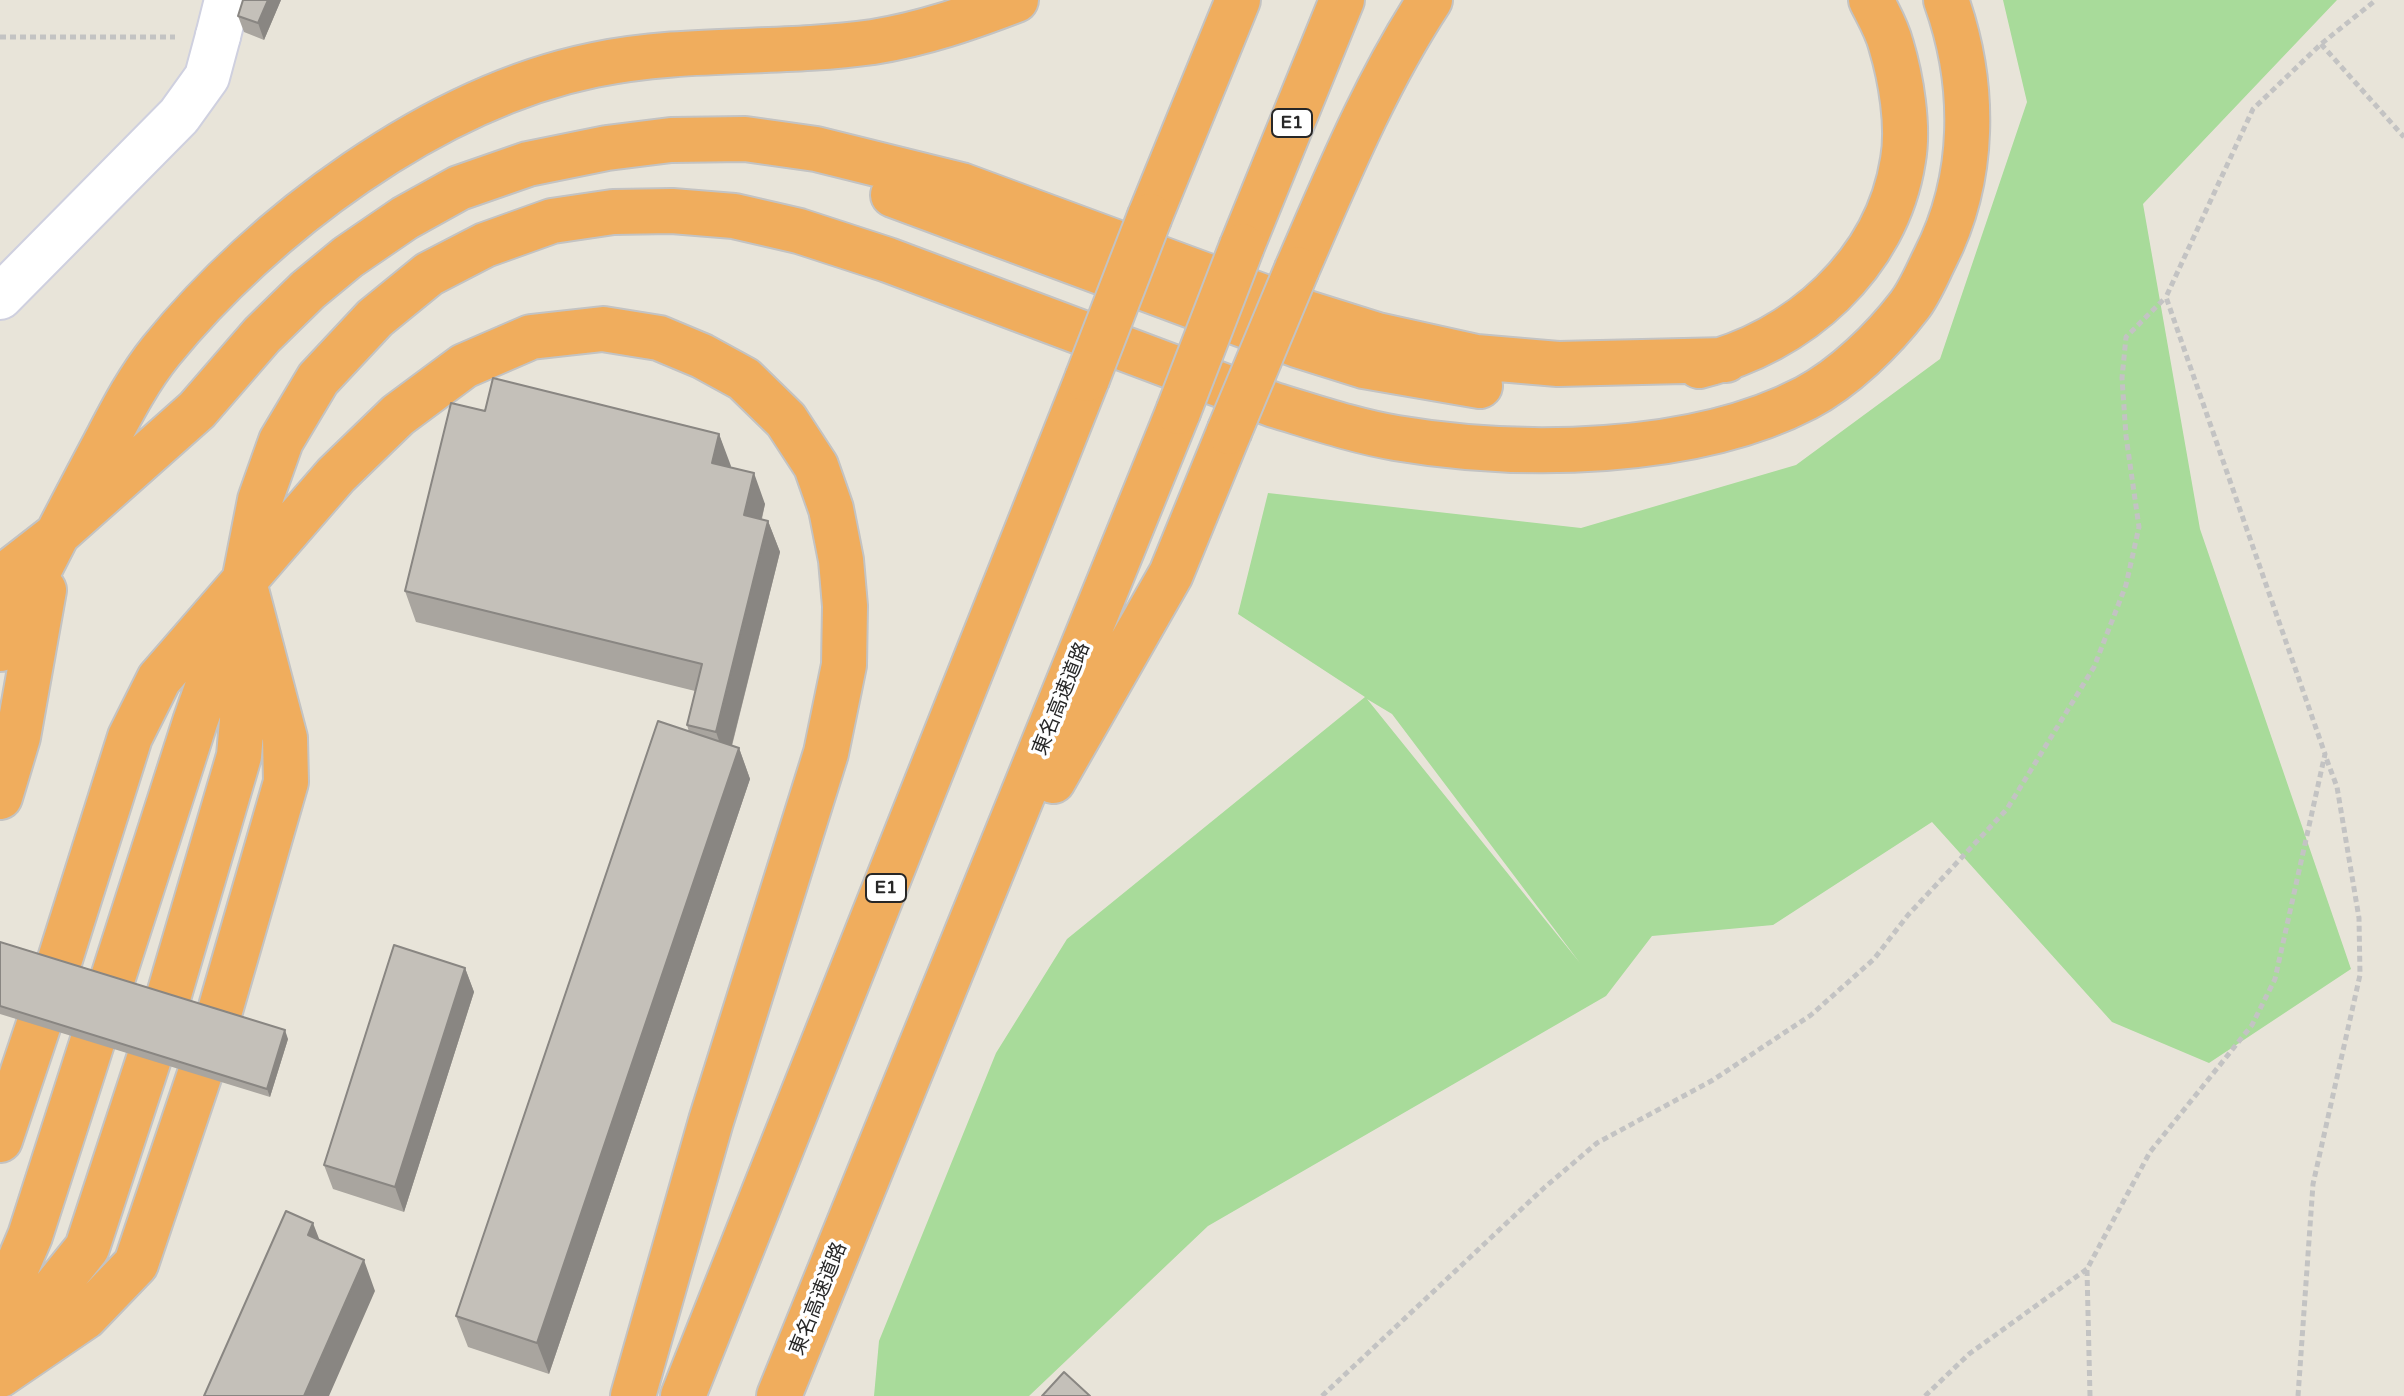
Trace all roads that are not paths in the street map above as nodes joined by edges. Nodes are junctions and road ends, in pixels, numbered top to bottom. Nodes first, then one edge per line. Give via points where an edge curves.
1 (1016, 0) edge
2 (1238, 0) edge
3 (1342, 0) edge
4 (1430, 0) edge
5 (1871, 0) edge
6 (1946, 0) edge
7 (222, 18) edge
8 (0, 297) edge
9 (54, 537) junction
10 (0, 579) edge
11 (244, 582) junction
12 (0, 599) edge
13 (0, 649) edge
14 (0, 797) edge
15 (967, 933) junction
16 (0, 1140) edge
17 (0, 1307) edge
18 (0, 1356) edge
19 (0, 1375) edge
20 (633, 1396) edge
21 (683, 1396) edge
22 (779, 1396) edge

1 - 9 highway via 944,27 873,42 660,54 592,65 508,89 433,125 371,162 289,225 160,352 127,400
2 - 21 highway, E1, bridge
3 - 15 highway, 東名高速道路 / E1, bridge
4 - 15 highway, bridge via 1376,95 1297,269 1171,574
5 - 9 highway via 1891,43 1903,101 1904,159 1890,209 1866,255 1827,301 1781,334 1726,360 1558,364 1476,357 1307,313 961,185 816,149 745,139 671,140 528,164 459,188 405,218 308,290 197,410
6 - 11 highway via 1957,31 1969,104 1964,178 1944,241 1911,304 1866,355 1808,398 1747,424 1656,442 1563,451 1397,438 1274,405 799,231 734,216 613,212 552,221 485,245 429,274 375,318 318,379 281,441 260,500
7 - 8 street via 207,77 179,116
9 - 10 highway
9 - 12 highway
9 - 13 highway
9 - 14 highway via 18,737
11 - 16 highway via 159,679 130,737
11 - 17 highway via 30,1236
11 - 18 highway via 239,756 161,1022 87,1248
11 - 19 highway via 285,738 286,782 213,1035 136,1264 85,1317
11 - 20 highway via 336,475 398,415 464,366 531,337 603,329 659,338 702,356 744,379 786,420 816,466 841,560 844,665 826,753 711,1121
15 - 22 highway, 東名高速道路 / E1

